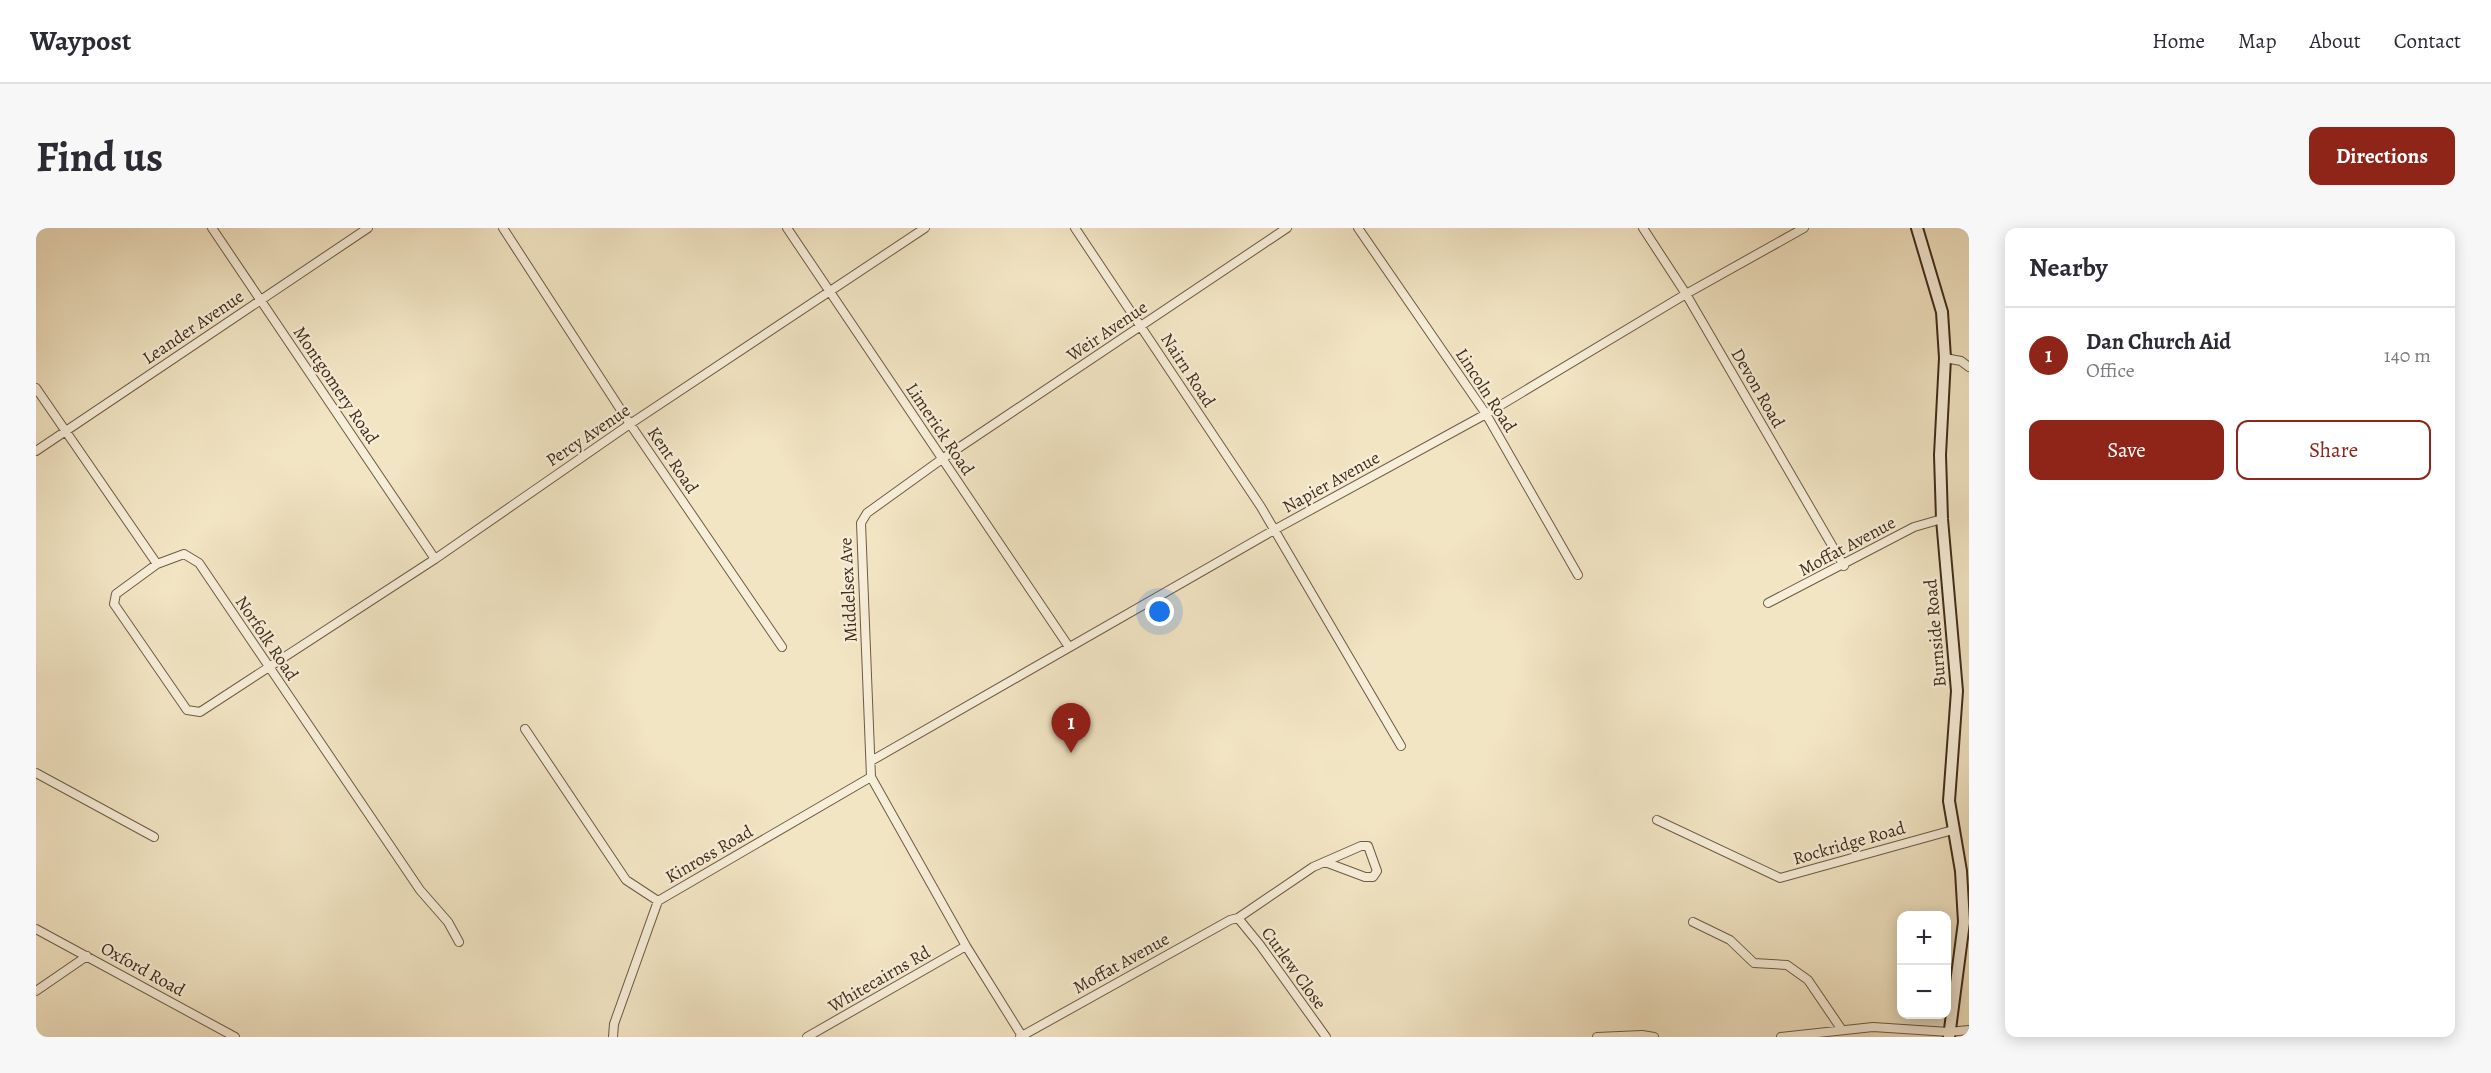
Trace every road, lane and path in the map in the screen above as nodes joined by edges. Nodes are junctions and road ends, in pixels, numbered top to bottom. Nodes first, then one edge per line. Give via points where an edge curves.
1 (212, 228) edge
2 (368, 228) edge
3 (503, 228) edge
4 (787, 228) edge
5 (925, 228) edge
6 (1075, 228) edge
7 (1287, 228) edge
8 (1358, 228) edge
9 (1643, 228) edge
10 (1804, 228) edge
11 (1917, 228) edge
12 (830, 292) junction
13 (1686, 294) junction
14 (260, 300) junction
15 (1141, 326) junction
16 (1945, 358) junction
17 (1969, 367) edge
18 (36, 388) edge
19 (1486, 414) junction
20 (630, 424) junction
21 (65, 432) junction
22 (36, 451) edge
23 (942, 459) junction
24 (1942, 519) junction
25 (1274, 530) junction
26 (435, 559) junction
27 (158, 564) junction
28 (1844, 566) junction
29 (1578, 575) dead end
30 (1768, 603) dead end
31 (782, 646) dead end
32 (1069, 647) junction
33 (269, 669) junction
34 (525, 729) dead end
35 (1401, 746) dead end
36 (871, 761) junction
37 (36, 773) edge
38 (871, 777) junction
39 (1657, 820) dead end
40 (1953, 830) junction
41 (154, 837) dead end
42 (1325, 862) junction
43 (658, 901) junction
44 (1238, 918) junction
45 (1692, 922) dead end
46 (36, 929) edge
47 (459, 942) dead end
48 (966, 946) junction
49 (87, 956) junction
50 (36, 991) edge
51 (1842, 1030) junction
52 (1969, 1030) edge
53 (1949, 1034) edge
54 (1021, 1036) edge
55 (235, 1037) edge
56 (613, 1037) edge
57 (807, 1037) edge
58 (1326, 1037) edge
59 (1597, 1037) edge
60 (1654, 1037) edge
61 (1781, 1037) edge

1 - 14 street, Montgomery Road
2 - 14 street, Leander Avenue
3 - 20 street, Kent Road
4 - 12 street, Limerick Road
5 - 12 street, Percy Avenue
6 - 15 street, Nairn Road
7 - 15 street, Weir Avenue
8 - 19 street, Lincoln Road
9 - 13 street, Devon Road
10 - 13 street, Napier Avenue
11 - 16 main road, Burnside Road via 1942,312
12 - 20 street, Percy Avenue
12 - 23 street, Limerick Road
13 - 19 street, Napier Avenue
13 - 28 street, Devon Road
14 - 21 street, Leander Avenue
14 - 26 street, Montgomery Road
15 - 23 street, Weir Avenue
15 - 25 street, Nairn Road
16 - 17 street
16 - 24 main road, Burnside Road via 1940,455
18 - 21 street
19 - 25 street, Napier Avenue
19 - 29 street, Lincoln Road
20 - 26 street, Percy Avenue
20 - 31 street, Kent Road
21 - 22 street, Leander Avenue
21 - 27 street
23 - 32 street, Limerick Road
23 - 36 street, Middelsex Ave via 867,513 861,523
24 - 28 street, Moffat Avenue via 1914,527
24 - 40 main road, Burnside Road via 1957,691 1949,801
25 - 32 street, Napier Avenue
25 - 35 street, Nairn Road
26 - 33 street, Percy Avenue
27 - 33 street, Norfolk Road via 184,554 199,563
27 - 33 street, Percy Avenue via 116,594 114,603 187,710 200,712
28 - 30 street, Moffat Avenue
32 - 36 street, Napier Avenue
33 - 47 street, Norfolk Road
34 - 43 street, Kinross Road via 626,880
36 - 38 street
37 - 41 street
38 - 43 street, Kinross Road
38 - 48 street
39 - 40 street, Rockridge Road via 1780,878
40 - 53 main road, Burnside Road via 1962,879 1964,922
42 - 42 street, Moffat Avenue via 1368,846 1377,871 1373,877 1365,877
42 - 44 street, Moffat Avenue
43 - 56 street via 614,1024
44 - 54 street, Moffat Avenue
44 - 58 street, Curlew Close
45 - 51 street via 1730,940 1756,965 1790,966 1811,983
46 - 49 street, Oxford Road
48 - 54 street
48 - 57 street, Whitecairns Rd
49 - 50 street
49 - 55 street, Oxford Road
51 - 53 street via 1873,1027
51 - 61 street
52 - 53 street
59 - 60 street

